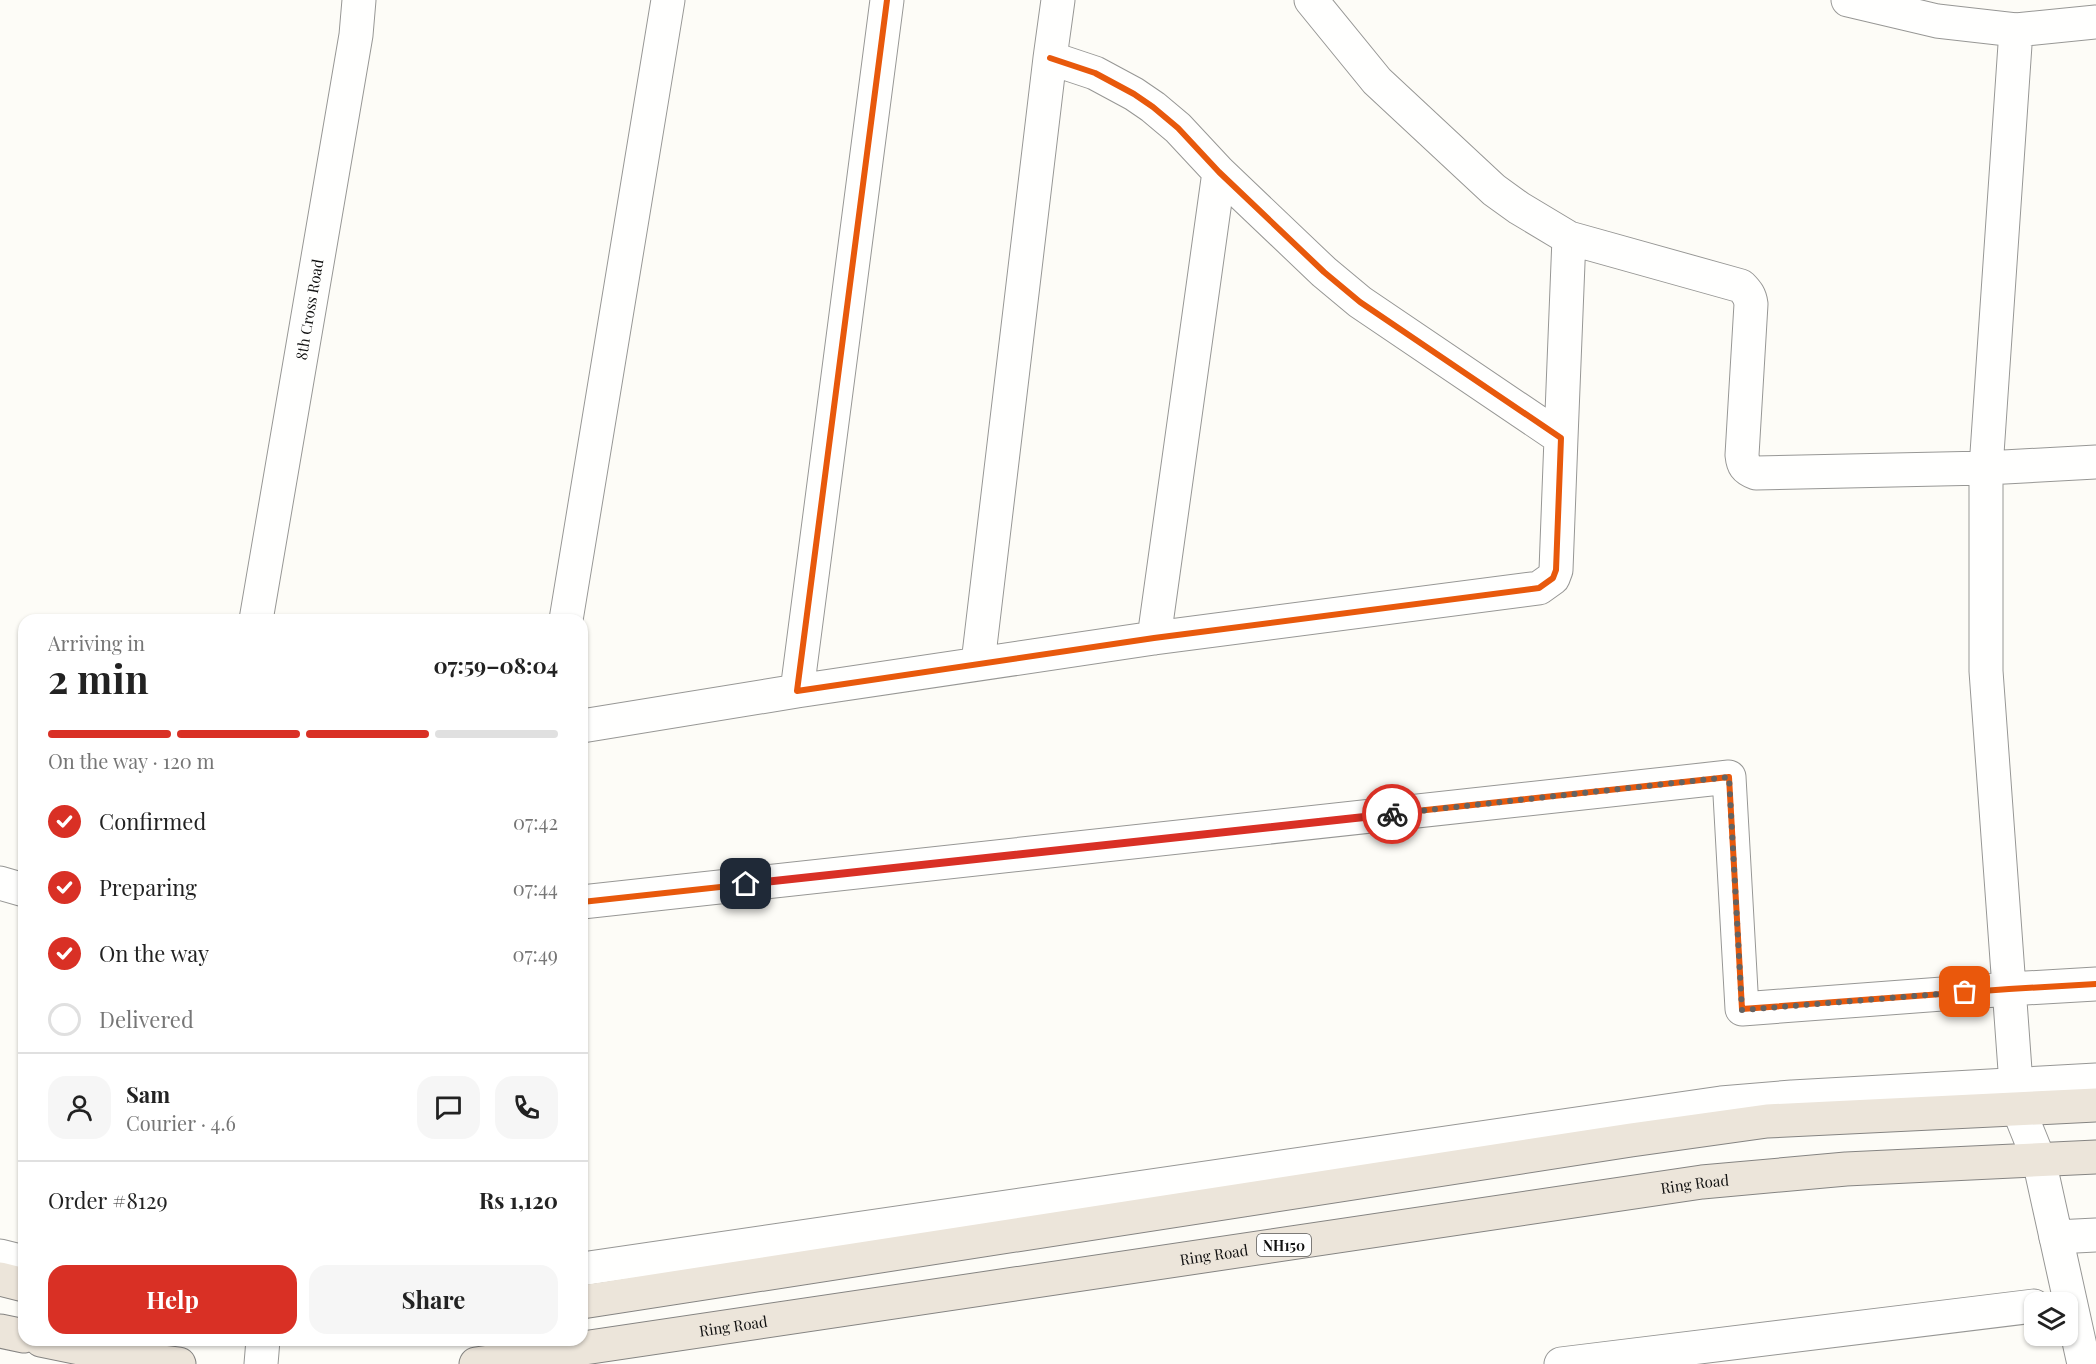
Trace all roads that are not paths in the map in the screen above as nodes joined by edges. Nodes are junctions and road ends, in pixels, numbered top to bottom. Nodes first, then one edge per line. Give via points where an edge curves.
1 (359, 0) edge
2 (668, 0) edge
3 (887, 0) edge
4 (1058, 0) edge
5 (1311, 0) edge
6 (1848, 0) edge
7 (2096, 22) edge
8 (2016, 30) junction
9 (1050, 58) junction
10 (1219, 172) junction
11 (1569, 238) junction
12 (1560, 438) junction
13 (2096, 462) edge
14 (1986, 468) junction
15 (257, 614) edge
16 (567, 614) edge
17 (1154, 638) junction
18 (978, 663) junction
19 (797, 691) junction
20 (588, 725) edge
21 (0, 883) edge
22 (18, 888) edge
23 (588, 901) edge
24 (2096, 984) edge
25 (2009, 988) junction
26 (2096, 1080) edge
27 (2017, 1096) junction
28 (2096, 1105) edge
29 (2096, 1157) edge
30 (2039, 1160) junction
31 (2096, 1235) edge
32 (2056, 1237) junction
33 (0, 1256) edge
34 (18, 1260) edge
35 (588, 1268) edge
36 (0, 1279) edge
37 (18, 1284) edge
38 (2075, 1292) edge
39 (588, 1301) edge
40 (2078, 1301) edge
41 (2024, 1307) edge
42 (0, 1331) edge
43 (18, 1335) edge
44 (70, 1346) edge
45 (262, 1346) edge
46 (178, 1364) edge
47 (261, 1364) edge
48 (476, 1364) edge
49 (1561, 1364) edge
50 (2084, 1364) edge

1 - 15 street, 8th Cross Road
2 - 16 street
3 - 19 street
4 - 9 street
5 - 11 street via 1377,81 1494,190
6 - 8 street via 1937,21
7 - 8 street
8 - 14 street
9 - 10 street via 1095,74 1134,94 1178,128
9 - 18 street
10 - 12 street via 1360,302
10 - 17 street
11 - 12 street
11 - 14 street via 1746,290 1750,304 1742,454 1747,470
12 - 17 street via 1556,570 1553,578 1539,588
13 - 14 street
14 - 25 street via 1986,672
17 - 18 street
18 - 19 street
19 - 20 street
21 - 22 street
23 - 25 street via 1729,777 1742,1010
24 - 25 street
25 - 27 street
26 - 27 street
27 - 28 highway
27 - 30 street
27 - 35 street via 1792,1097 1721,1103
27 - 39 highway via 1767,1121 1620,1142
29 - 30 highway, Ring Road / NH150
30 - 32 street
30 - 48 highway, Ring Road / NH150 via 1845,1169 1702,1182
31 - 32 street
32 - 38 street
33 - 34 street
36 - 37 highway
40 - 50 street
41 - 49 street
42 - 43 highway
44 - 46 highway
45 - 47 street

